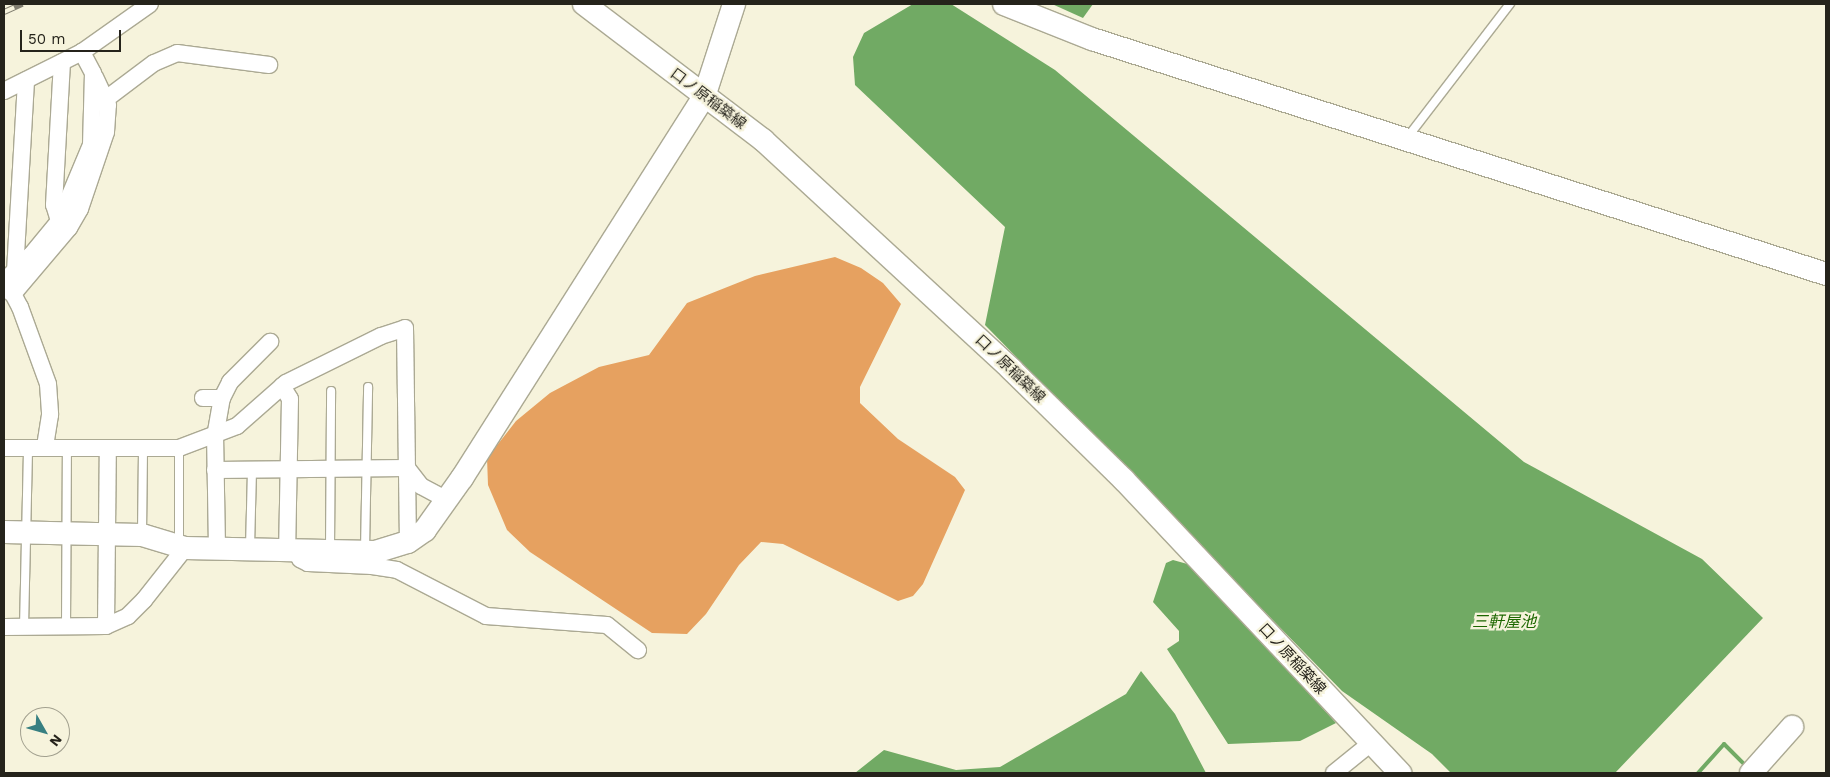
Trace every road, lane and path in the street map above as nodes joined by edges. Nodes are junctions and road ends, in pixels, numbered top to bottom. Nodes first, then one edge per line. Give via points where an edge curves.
1 (150, 4) edge
2 (584, 4) edge
3 (734, 4) edge
4 (1004, 4) edge
5 (1510, 4) edge
6 (82, 52) junction
7 (62, 62) junction
8 (269, 65) dead end
9 (93, 73) junction
10 (26, 80) junction
11 (4, 91) edge
12 (704, 97) junction
13 (106, 99) junction
14 (1406, 139) junction
15 (59, 221) junction
16 (1826, 274) edge
17 (9, 284) edge
18 (270, 342) dead end
19 (282, 386) junction
20 (368, 387) dead end
21 (331, 391) dead end
22 (203, 398) dead end
23 (222, 398) junction
24 (215, 437) junction
25 (4, 448) edge
26 (28, 448) junction
27 (45, 448) junction
28 (67, 448) junction
29 (108, 448) junction
30 (143, 448) junction
31 (179, 448) junction
32 (365, 468) junction
33 (407, 468) junction
34 (252, 469) junction
35 (289, 469) junction
36 (329, 469) junction
37 (215, 470) junction
38 (447, 500) junction
39 (4, 532) edge
40 (27, 532) junction
41 (65, 533) junction
42 (107, 534) junction
43 (142, 535) junction
44 (408, 542) junction
45 (182, 547) junction
46 (217, 548) junction
47 (250, 549) junction
48 (293, 550) junction
49 (330, 551) junction
50 (365, 552) junction
51 (106, 626) junction
52 (4, 627) edge
53 (24, 627) junction
54 (66, 627) junction
55 (638, 650) dead end
56 (1792, 728) dead end
57 (1371, 743) junction
58 (1334, 773) edge
59 (1400, 773) edge
60 (1751, 773) edge

1 - 6 street
2 - 12 street, 口ノ原稲築線
3 - 12 street
4 - 14 street via 1092,39
5 - 14 lane
6 - 7 street
6 - 9 street
7 - 10 street
7 - 15 street via 54,206
8 - 13 street via 178,53 154,62
9 - 13 street
9 - 15 street via 91,145
10 - 11 street
10 - 17 street
12 - 38 street
12 - 57 street, 口ノ原稲築線 via 763,140 1011,369 1124,480
13 - 17 street via 106,132 80,209 69,228
14 - 16 street
15 - 17 street
17 - 27 street via 48,384 50,416
18 - 23 street via 230,382
19 - 24 street via 237,426
19 - 33 street via 381,336 406,328
19 - 35 street via 290,399
20 - 32 lane
21 - 36 lane
22 - 23 street
23 - 24 street
24 - 31 street
24 - 37 street
25 - 26 street
26 - 27 street
26 - 40 lane
27 - 28 street
28 - 29 street
28 - 41 lane
29 - 30 street
29 - 42 street
30 - 31 street
30 - 43 lane
31 - 45 lane
32 - 33 street
32 - 36 street
32 - 50 lane
33 - 38 street via 421,486
33 - 44 street
34 - 35 street
34 - 37 street
34 - 47 lane
35 - 36 street
35 - 48 street
36 - 49 lane
37 - 46 street
38 - 44 street via 425,530
39 - 40 street
40 - 41 street
40 - 53 lane
41 - 42 street
41 - 54 lane
42 - 43 street
42 - 51 street
43 - 45 street
44 - 50 street
45 - 46 street
45 - 51 street via 144,600 128,616
46 - 47 street
47 - 48 street
48 - 49 street
48 - 55 street via 308,563 397,570 486,616 607,625
49 - 50 street
51 - 54 street
52 - 53 street
53 - 54 street
56 - 60 street
57 - 58 street
57 - 59 street, 口ノ原稲築線

